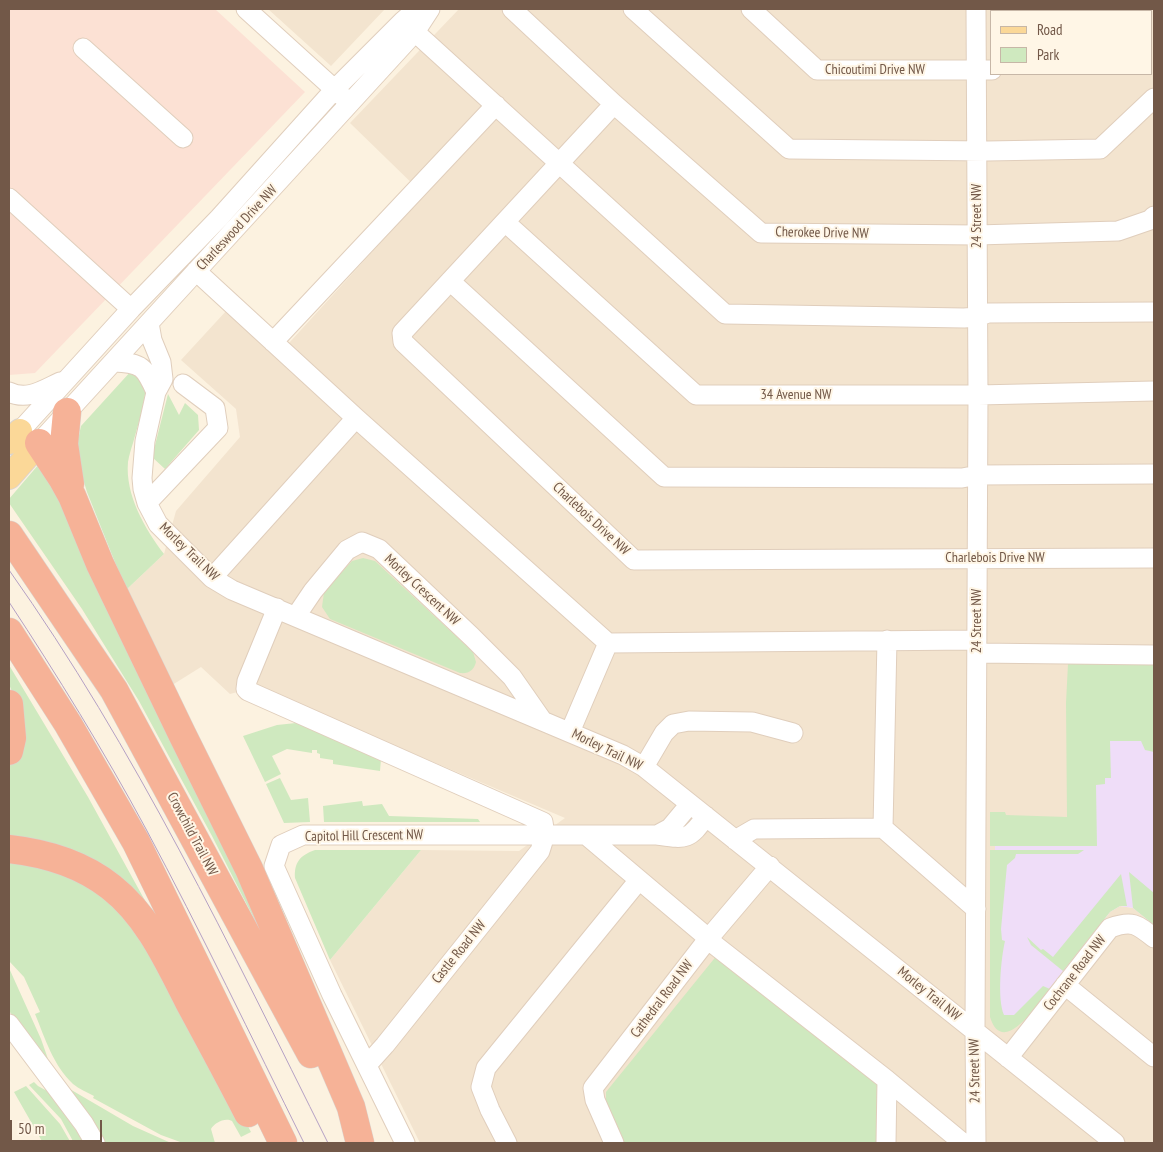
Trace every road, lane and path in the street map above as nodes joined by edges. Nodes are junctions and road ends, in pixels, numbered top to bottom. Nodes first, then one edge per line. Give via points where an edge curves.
1 (246, 9) edge
2 (417, 9) edge
3 (430, 9) edge
4 (512, 9) edge
5 (633, 9) edge
6 (751, 9) edge
7 (976, 9) edge
8 (402, 20) edge
9 (83, 48) dead end
10 (984, 70) edge
11 (335, 89) junction
12 (1154, 98) edge
13 (350, 103) junction
14 (614, 104) junction
15 (496, 105) junction
16 (183, 138) dead end
17 (976, 151) junction
18 (559, 163) junction
19 (9, 198) edge
20 (1154, 216) edge
21 (505, 222) junction
22 (977, 235) junction
23 (196, 271) junction
24 (450, 282) junction
25 (131, 308) junction
26 (1154, 312) edge
27 (977, 317) junction
28 (149, 323) junction
29 (273, 342) junction
30 (114, 362) junction
31 (70, 376) junction
32 (183, 384) dead end
33 (1154, 391) edge
34 (9, 392) edge
35 (156, 392) junction
36 (978, 395) junction
37 (9, 402) edge
38 (67, 412) junction
39 (356, 418) junction
40 (19, 443) edge
41 (1154, 474) edge
42 (978, 475) junction
43 (72, 496) junction
44 (147, 503) junction
45 (9, 535) edge
46 (977, 558) junction
47 (1154, 558) edge
48 (212, 578) junction
49 (277, 608) junction
50 (296, 616) junction
51 (9, 632) edge
52 (887, 640) junction
53 (608, 643) junction
54 (977, 647) junction
55 (1154, 655) edge
56 (9, 704) edge
57 (543, 721) junction
58 (570, 732) junction
59 (793, 733) dead end
60 (9, 752) edge
61 (644, 767) junction
62 (690, 804) junction
63 (706, 816) junction
64 (883, 828) junction
65 (545, 835) junction
66 (586, 835) junction
67 (657, 835) junction
68 (735, 840) junction
69 (9, 849) edge
70 (770, 866) junction
71 (639, 880) junction
72 (976, 909) junction
73 (1154, 938) edge
74 (708, 939) junction
75 (1066, 985) junction
76 (9, 1024) edge
77 (974, 1031) junction
78 (1154, 1057) edge
79 (1008, 1058) junction
80 (367, 1064) junction
81 (887, 1080) junction
82 (94, 1143) edge
83 (264, 1143) edge
84 (283, 1143) edge
85 (360, 1143) edge
86 (405, 1143) edge
87 (507, 1143) edge
88 (614, 1143) edge
89 (886, 1143) edge
90 (963, 1143) edge
91 (976, 1143) edge
92 (1115, 1143) edge

1 - 11 street
2 - 8 street, Charleswood Drive NW
3 - 8 street, Charleswood Drive NW
4 - 14 street, Cherokee Drive NW
5 - 17 street via 789,149
6 - 10 street, Chicoutimi Drive NW via 817,70
7 - 10 street, 24 Street NW
8 - 11 street, Charleswood Drive NW
8 - 13 street, Charleswood Drive NW
8 - 15 street
9 - 16 street
10 - 17 street, 24 Street NW
11 - 13 street
11 - 25 street, Charleswood Drive NW via 219,218
12 - 17 street via 1100,148
13 - 23 street, Charleswood Drive NW
14 - 18 street, Charlebois Drive NW
14 - 22 street, Cherokee Drive NW via 762,233
15 - 18 street
15 - 29 street
17 - 22 street, 24 Street NW
18 - 21 street, Charlebois Drive NW
18 - 27 street via 725,314
19 - 25 street
20 - 22 street, Cherokee Drive NW via 1118,231
21 - 24 street, Charlebois Drive NW
21 - 36 street, 34 Avenue NW via 696,395
22 - 27 street, 24 Street NW
23 - 28 street, Charleswood Drive NW
23 - 29 street
24 - 42 street via 664,477 962,478
24 - 46 street, Charlebois Drive NW via 402,333 403,342 634,560
25 - 31 street, Charleswood Drive NW
26 - 27 street via 988,313
27 - 36 street, 24 Street NW
28 - 30 street, Charleswood Drive NW
28 - 35 street, Morley Trail NW via 163,380
29 - 39 street
30 - 35 street via 143,367
30 - 38 street, Charleswood Drive NW
31 - 34 street via 28,396
31 - 40 street, Charleswood Drive NW
32 - 44 street via 216,408 218,428
33 - 36 street, 34 Avenue NW
35 - 44 street, Morley Trail NW via 145,441 142,478
36 - 42 street, 24 Street NW
37 - 40 street
38 - 40 street, Charleswood Drive NW
38 - 43 highway via 64,444
39 - 48 street
39 - 53 street
40 - 43 highway via 62,478
41 - 42 street
42 - 46 street, 24 Street NW
43 - 85 highway via 109,582 249,868 350,1107
44 - 48 street, Morley Trail NW via 158,524
45 - 85 highway, Crowchild Trail NW via 114,690
46 - 47 street, Charlebois Drive NW
46 - 54 street, 24 Street NW
48 - 49 street, Morley Trail NW via 232,590
49 - 50 street, Morley Trail NW
49 - 65 street via 247,681 248,691 543,822
50 - 57 street, Morley Trail NW
50 - 57 street, Morley Crescent NW via 347,550 362,542 379,549 512,678
51 - 84 highway via 68,724 136,842
52 - 53 street
52 - 54 street
52 - 64 street
53 - 58 street
54 - 55 street
54 - 72 street, 24 Street NW
56 - 60 highway via 12,738
57 - 58 street, Morley Trail NW
58 - 61 street, Morley Trail NW
59 - 61 street via 752,722 689,721 673,724
61 - 62 street, Morley Trail NW
62 - 63 street, Morley Trail NW
62 - 67 street via 670,828
63 - 67 street, Capitol Hill Crescent NW via 695,832 687,837
63 - 68 street, Morley Trail NW
64 - 68 street via 754,829
64 - 72 street
65 - 66 street, Capitol Hill Crescent NW
65 - 80 street, Castle Road NW via 534,858
65 - 80 street, Capitol Hill Crescent NW via 303,835 281,845 274,866
66 - 67 street, Capitol Hill Crescent NW
66 - 71 street
68 - 70 street, Morley Trail NW
69 - 83 highway via 52,857 86,871 111,887 139,915 160,947
70 - 74 street, Cathedral Road NW
70 - 77 street, Morley Trail NW
71 - 74 street
71 - 87 street via 486,1068 481,1087
72 - 77 street, 24 Street NW
73 - 75 street, Cochrane Road NW via 1130,923 1110,928
74 - 81 street
74 - 88 street, Cathedral Road NW via 594,1088 595,1100
75 - 78 street
75 - 79 street, Cochrane Road NW
76 - 82 street via 84,1124
77 - 79 street, Morley Trail NW
77 - 91 street, 24 Street NW
79 - 92 street, Morley Trail NW
80 - 86 street, Capitol Hill Crescent NW
81 - 89 street
81 - 90 street

